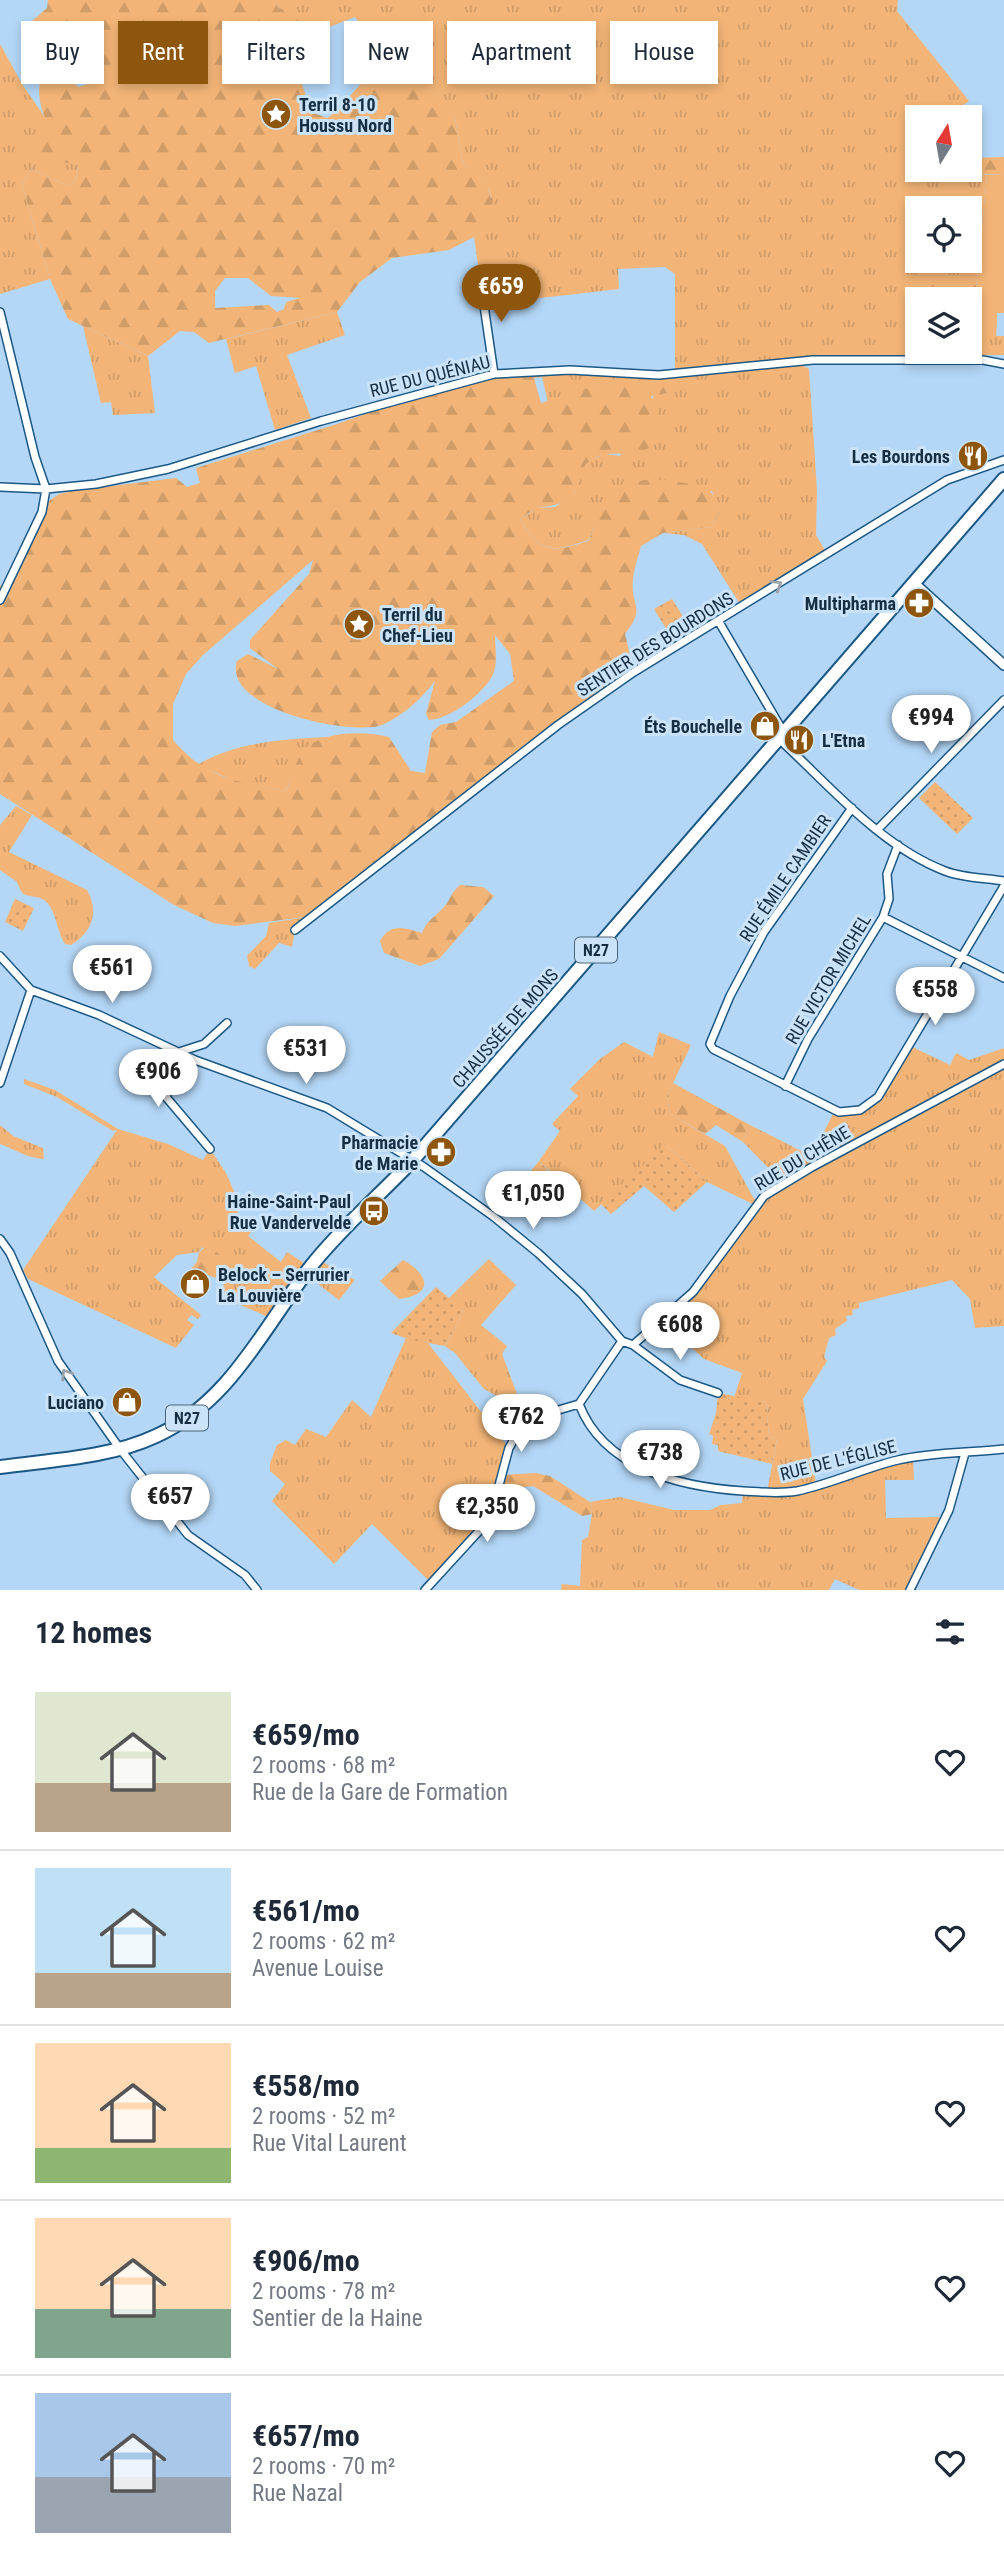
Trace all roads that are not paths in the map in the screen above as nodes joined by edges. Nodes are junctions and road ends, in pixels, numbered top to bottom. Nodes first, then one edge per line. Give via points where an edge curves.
1 (480, 278) dead end
2 (0, 312) edge
3 (1004, 364) edge
4 (494, 374) junction
5 (1004, 460) edge
6 (1004, 479) edge
7 (0, 487) edge
8 (46, 489) junction
9 (914, 583) junction
10 (0, 600) edge
11 (719, 622) junction
12 (1004, 665) edge
13 (1004, 700) edge
14 (782, 736) junction
15 (852, 808) junction
16 (878, 829) junction
17 (898, 845) junction
18 (1003, 881) edge
19 (883, 917) junction
20 (295, 929) dead end
21 (961, 955) junction
22 (0, 956) edge
23 (1004, 978) edge
24 (31, 990) junction
25 (227, 1023) dead end
26 (179, 1052) junction
27 (1004, 1064) edge
28 (0, 1083) edge
29 (785, 1086) junction
30 (210, 1149) dead end
31 (412, 1161) junction
32 (0, 1239) edge
33 (622, 1340) junction
34 (633, 1345) junction
35 (719, 1393) dead end
36 (579, 1404) junction
37 (120, 1449) junction
38 (1004, 1449) edge
39 (965, 1453) junction
40 (0, 1467) edge
41 (257, 1590) edge
42 (425, 1590) edge
43 (910, 1590) edge

1 - 4 street
2 - 8 street
3 - 4 street, RUE DU QUÉNIAU via 983,360 813,360 659,375 570,370
4 - 8 street, RUE DU QUÉNIAU via 168,469
11 -> 5 street, SENTIER DES BOURDONS via 947,480
6 - 9 main road, CHAUSSÉE DE MONS / N27
7 - 8 street, RUE DU QUÉNIAU
8 - 10 street via 42,512
9 - 12 street
9 - 14 main road, CHAUSSÉE DE MONS / N27
11 - 14 street
11 - 20 street, SENTIER DES BOURDONS via 634,671 558,725
13 - 16 street
14 - 15 street
14 - 31 main road, CHAUSSÉE DE MONS / N27
15 - 16 street
15 - 29 street, RUE ÉMILE CAMBIER via 764,932 710,1044
16 - 17 street
17 - 18 street via 948,872
17 - 19 street, RUE VICTOR MICHEL via 887,874 889,899
18 - 21 street
19 - 21 street
19 - 29 street, RUE VICTOR MICHEL via 808,1038
21 - 23 street
21 - 29 street via 878,1097 860,1110 835,1110
22 - 24 street
24 - 26 street
24 - 28 street
25 - 26 street via 204,1044
26 - 30 street via 166,1097
26 - 31 street via 327,1108
27 - 34 street, RUE DU CHÊNE via 764,1196 693,1292
31 - 33 street via 538,1253
31 - 37 main road, CHAUSSÉE DE MONS / N27 via 324,1250 208,1403 159,1435
37 -> 32 street via 58,1362
33 - 34 street
33 - 36 street
34 - 35 street via 680,1380
36 - 39 street, RUE DE L'ÉGLISE via 593,1430 618,1452 651,1472 710,1488 786,1492 898,1460
36 - 42 street via 555,1411 517,1434 485,1526
37 - 40 main road, CHAUSSÉE DE MONS / N27
37 - 41 street via 188,1535 245,1575
38 - 39 street, RUE DE L'ÉGLISE
39 - 43 street via 948,1510

